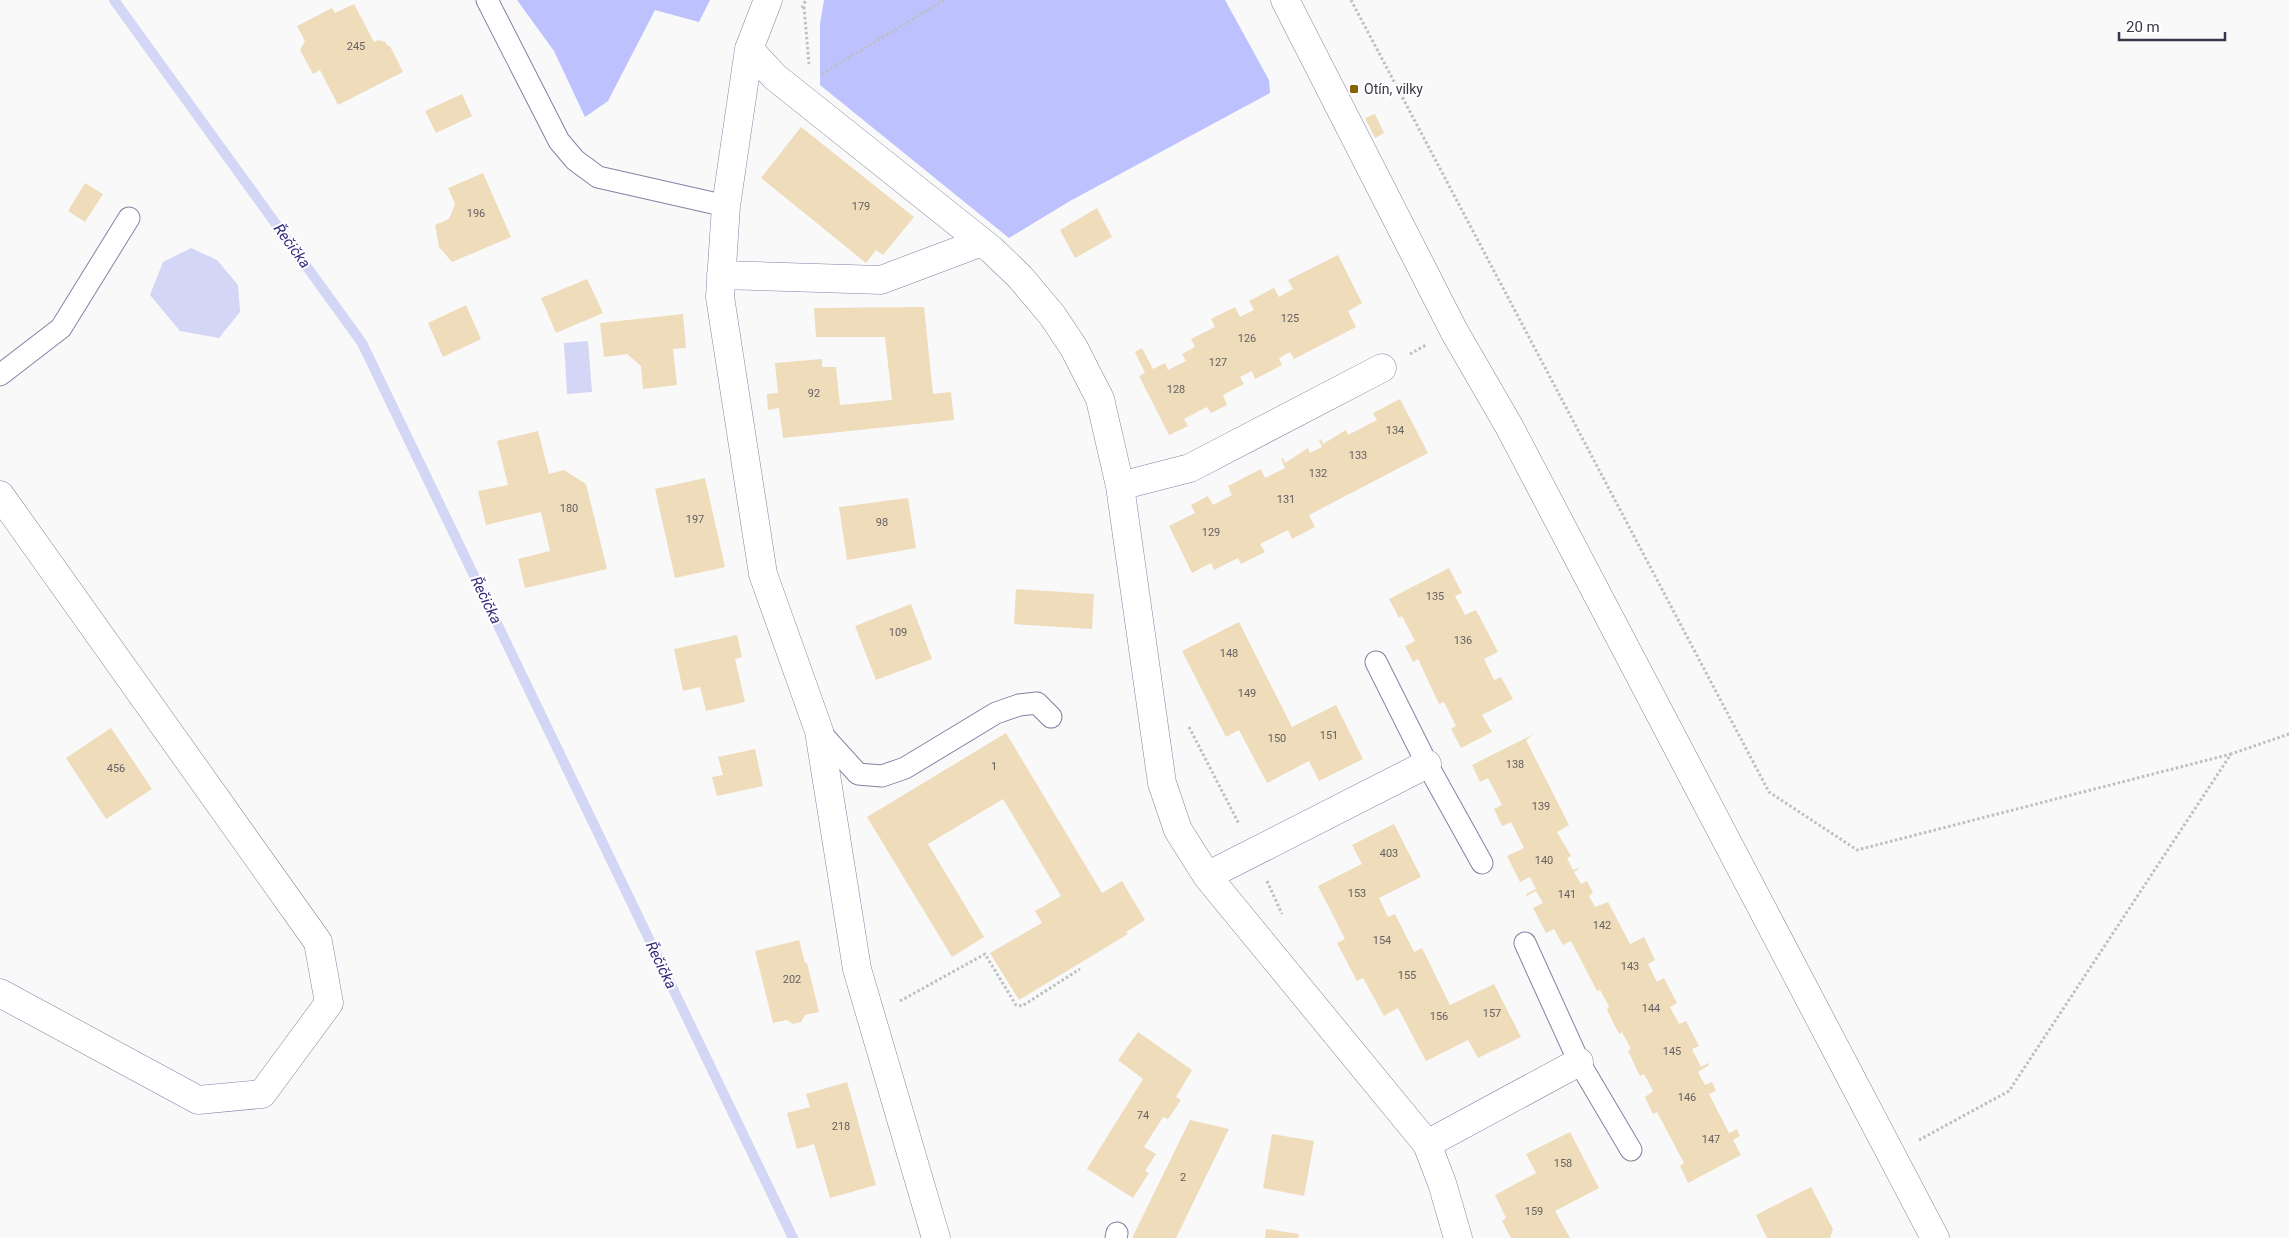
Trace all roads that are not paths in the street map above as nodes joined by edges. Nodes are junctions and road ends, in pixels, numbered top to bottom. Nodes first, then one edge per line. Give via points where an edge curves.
1 (487, 0) edge
2 (768, 0) edge
3 (1285, 0) edge
4 (749, 49) junction
5 (726, 206) junction
6 (129, 218) dead end
7 (982, 242) junction
8 (721, 275) junction
9 (1382, 368) road end
10 (0, 375) edge
11 (1120, 486) junction
12 (0, 495) edge
13 (1376, 662) dead end
14 (1050, 717) dead end
15 (818, 731) junction
16 (1427, 764) junction
17 (1482, 863) dead end
18 (1208, 876) junction
19 (1525, 943) dead end
20 (0, 993) edge
21 (1580, 1062) junction
22 (1427, 1144) junction
23 (1631, 1150) dead end
24 (936, 1238) edge
25 (1458, 1238) edge
26 (1935, 1238) edge

1 - 5 lane via 559,141 575,160 598,177
2 - 4 street
3 - 26 street via 1454,331 1510,428
4 - 5 street
4 - 7 street via 775,77
5 - 8 street
6 - 10 lane via 61,328
7 - 8 street via 881,280
7 - 11 street via 1020,277 1074,348 1100,399
8 - 15 street via 720,297 763,574
9 - 11 street via 1190,468
11 - 18 street via 1162,783 1178,830
12 - 20 street via 318,942 329,1003 262,1094 198,1100
13 - 16 lane
14 - 15 lane via 1036,703 996,713 905,768 882,776 858,774
15 - 24 street via 857,969
16 - 17 lane
16 - 18 street
18 - 22 street
19 - 21 lane
21 - 22 street
21 - 23 lane
22 - 25 street

